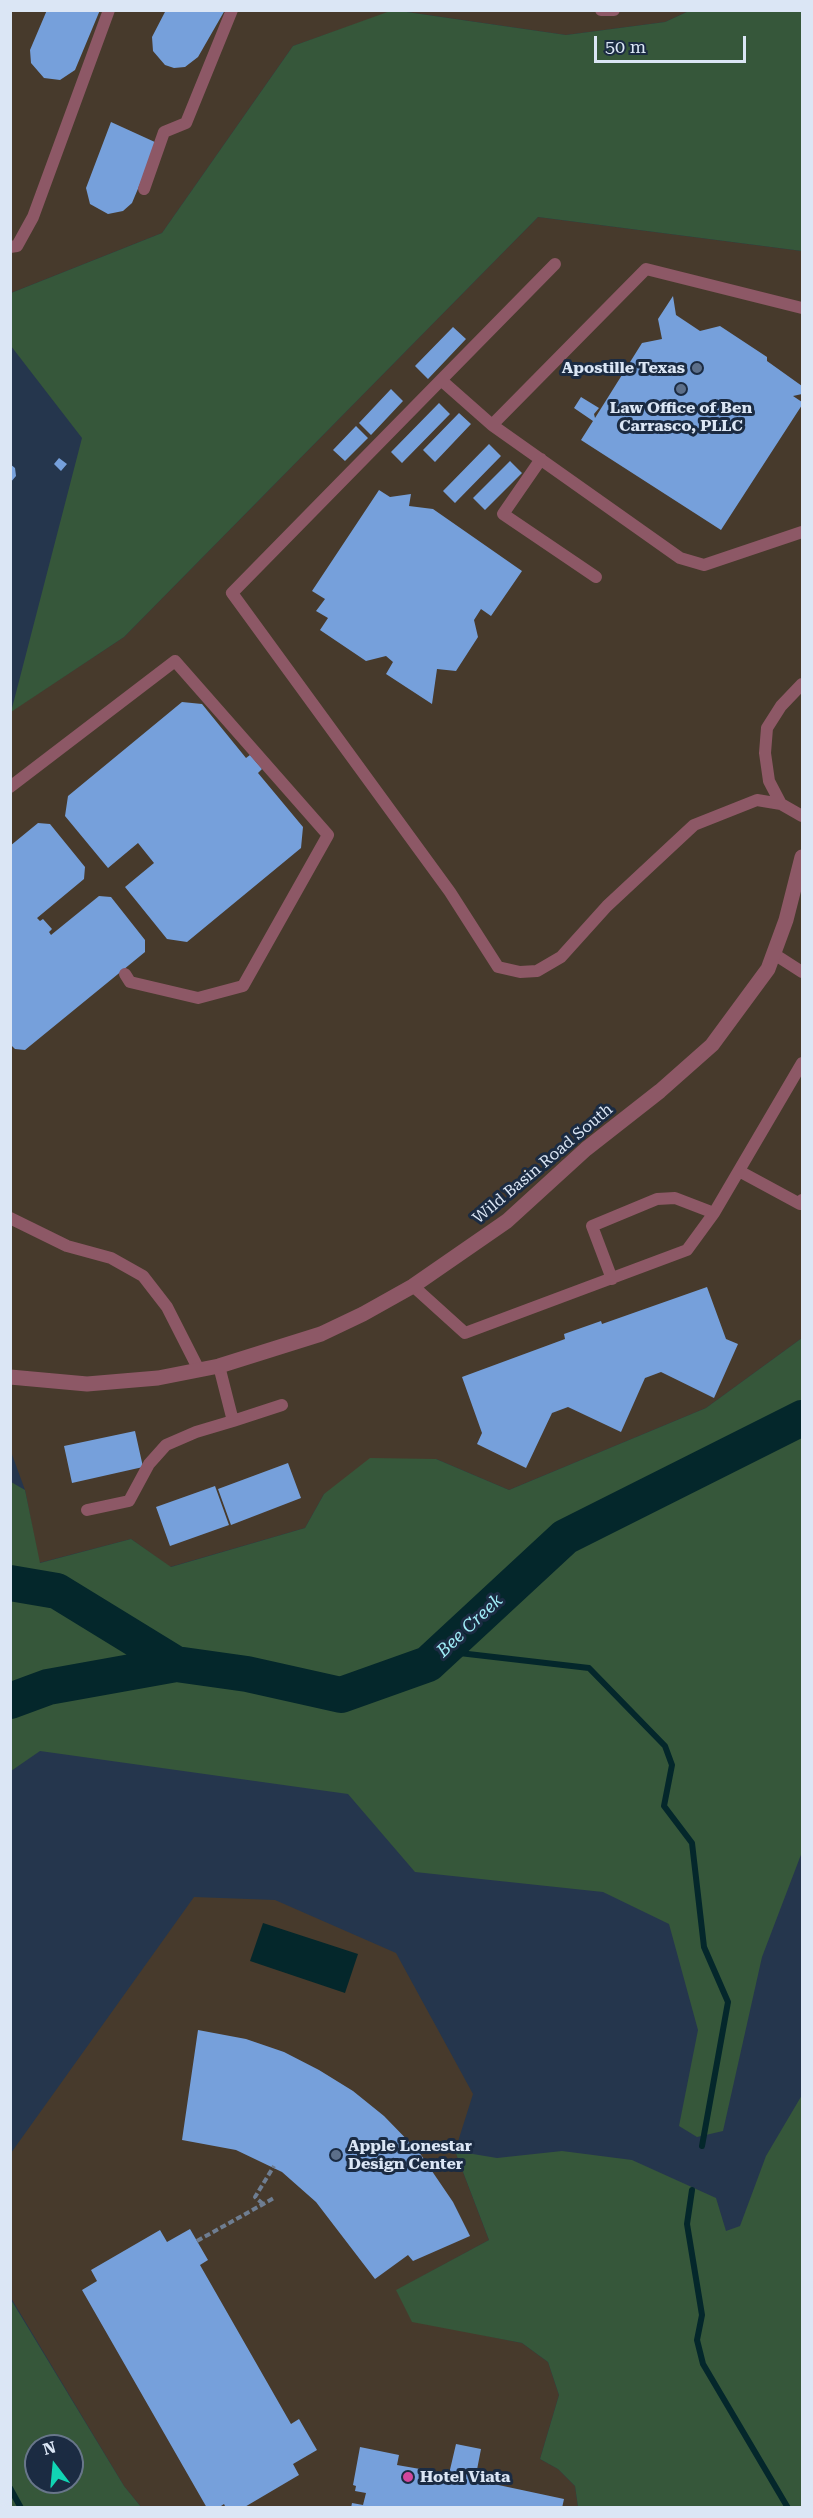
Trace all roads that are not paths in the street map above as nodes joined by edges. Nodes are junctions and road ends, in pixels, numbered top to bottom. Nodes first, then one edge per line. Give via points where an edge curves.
1 (109, 10) edge
2 (232, 10) edge
3 (601, 10) edge
4 (614, 10) edge
5 (144, 189) dead end
6 (10, 247) edge
7 (555, 264) dead end
8 (802, 308) edge
9 (441, 380) junction
10 (492, 425) junction
11 (540, 459) junction
12 (802, 532) edge
13 (596, 577) dead end
14 (802, 684) edge
15 (10, 787) edge
16 (781, 804) junction
17 (802, 816) edge
18 (802, 856) edge
19 (774, 954) junction
20 (802, 972) edge
21 (125, 974) dead end
22 (802, 1062) edge
23 (739, 1171) junction
24 (802, 1200) edge
25 (714, 1214) junction
26 (10, 1218) edge
27 (612, 1279) junction
28 (413, 1286) junction
29 (219, 1366) junction
30 (200, 1370) junction
31 (10, 1377) edge
32 (282, 1405) dead end
33 (233, 1421) junction
34 (87, 1510) dead end

1 - 6 lane via 33,217 17,246
2 - 5 lane via 186,123 164,132
3 - 4 lane
7 - 9 lane
8 - 10 lane via 646,269
9 - 10 lane
9 - 16 lane via 232,593 450,891 498,967 537,971 561,957 614,899 694,825 757,800
10 - 11 lane
11 - 12 lane via 680,558 704,565
11 - 13 lane via 503,514
14 - 16 lane via 767,728 769,781
15 - 21 lane via 175,661 328,835 243,986 198,998 130,982
16 - 17 lane
18 - 19 street, Wild Basin Road South
19 - 20 lane
19 - 28 street, Wild Basin Road South via 768,969 712,1045 586,1149 507,1221
22 - 23 lane
23 - 24 lane via 800,1204
23 - 25 lane
25 - 27 lane via 687,1250
25 - 27 lane via 675,1198 657,1199 592,1226
26 - 30 lane via 67,1246 111,1258 143,1276 167,1307
27 - 28 lane via 465,1333
28 - 29 street, Wild Basin Road South via 321,1334
29 - 30 street, Wild Basin Road South
29 - 33 lane
30 - 31 street, Wild Basin Road South via 87,1384
32 - 33 lane
33 - 34 lane via 166,1445 148,1464 129,1500

